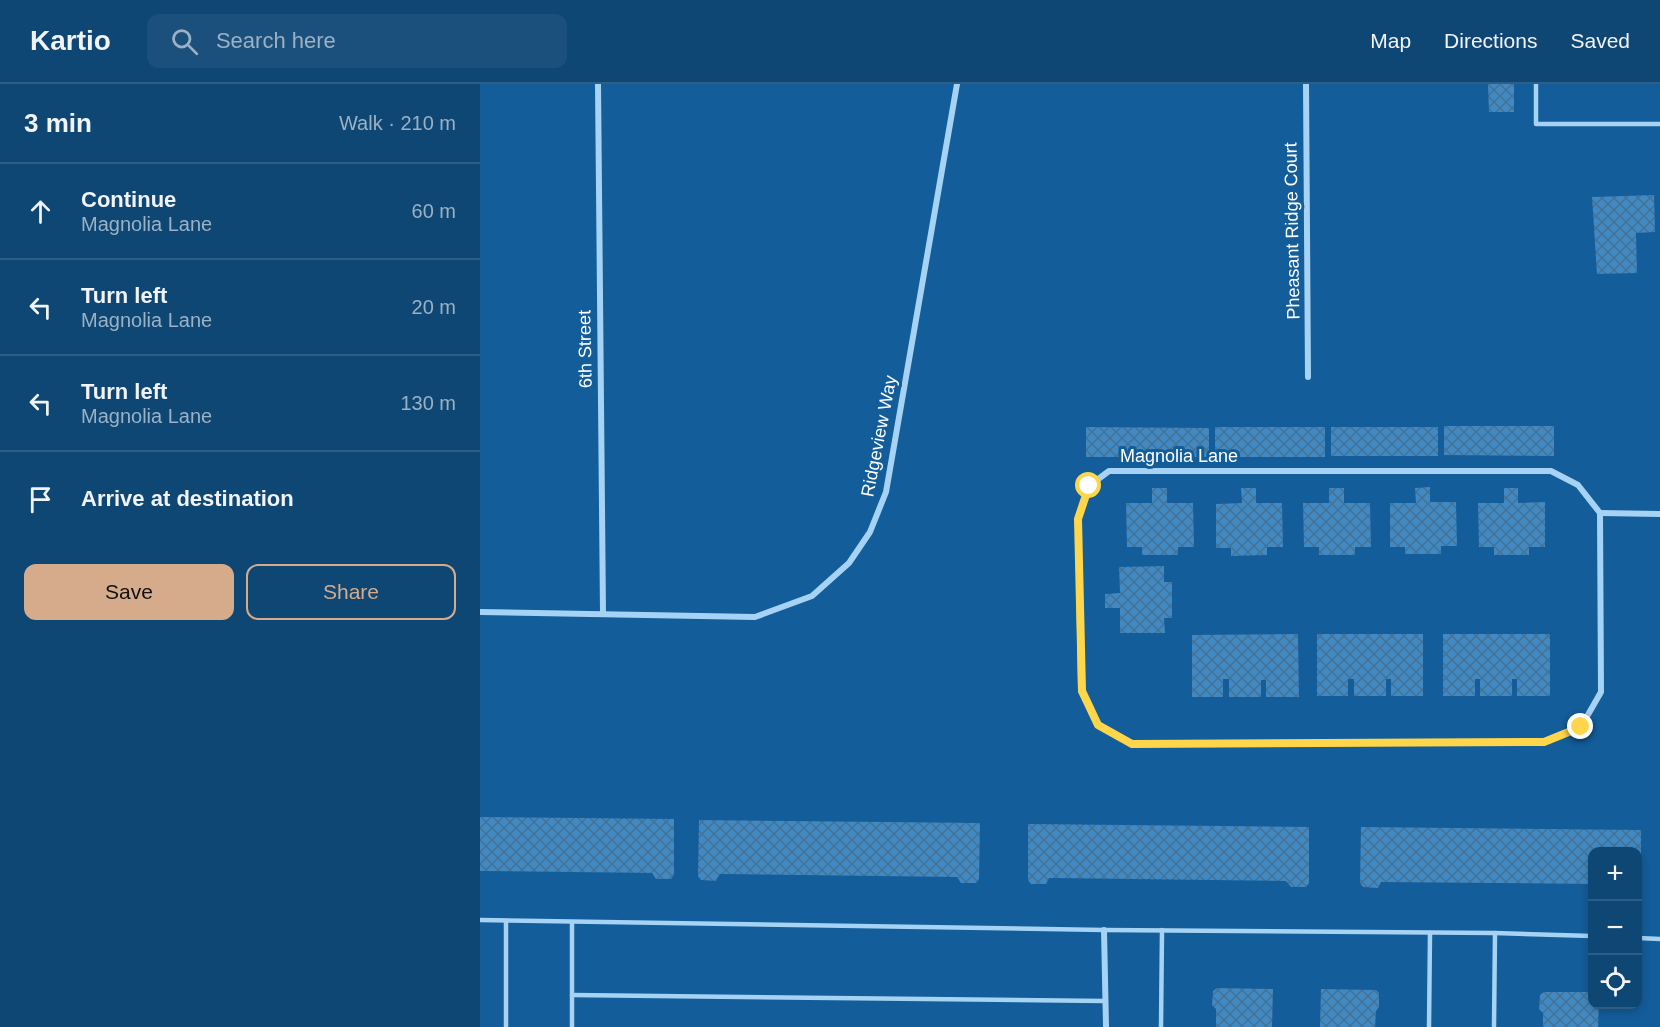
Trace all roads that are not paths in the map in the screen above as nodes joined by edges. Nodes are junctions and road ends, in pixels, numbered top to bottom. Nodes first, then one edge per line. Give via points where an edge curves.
1 (598, 84) edge
2 (957, 84) edge
3 (1306, 84) edge
4 (1536, 84) edge
5 (1660, 124) edge
6 (1308, 377) dead end
7 (1599, 513) junction
8 (1660, 514) edge
9 (480, 612) edge
10 (603, 613) junction
11 (480, 921) edge
12 (506, 921) junction
13 (572, 922) junction
14 (1104, 930) junction
15 (1162, 930) junction
16 (1430, 933) junction
17 (1495, 933) junction
18 (1588, 936) edge
19 (1642, 938) edge
20 (1660, 939) edge
21 (572, 995) junction
22 (1105, 1001) junction
23 (506, 1027) edge
24 (572, 1027) edge
25 (1106, 1027) edge
26 (1161, 1027) edge
27 (1429, 1027) edge
28 (1494, 1027) edge

1 - 10 street, 6th Street
2 - 10 street, Ridgeview Way via 886,492 870,532 849,563 812,596 755,617
3 - 6 street, Pheasant Ridge Court
4 - 5 lane via 1536,124
7 - 7 street, Magnolia Lane via 1578,485 1551,471 1109,471 1089,486 1078,519 1082,691 1098,725 1132,744 1544,742 1581,727 1601,692
7 - 8 street
9 - 10 street, Ridgeview Way
11 - 12 lane
12 - 13 lane
12 - 23 lane
13 - 14 lane
13 - 21 lane
14 - 15 lane
14 - 22 street
15 - 16 lane
15 - 26 lane
16 - 17 lane
16 - 27 lane
17 - 18 lane
17 - 28 lane
19 - 20 lane
21 - 22 lane
21 - 24 lane
22 - 25 street

